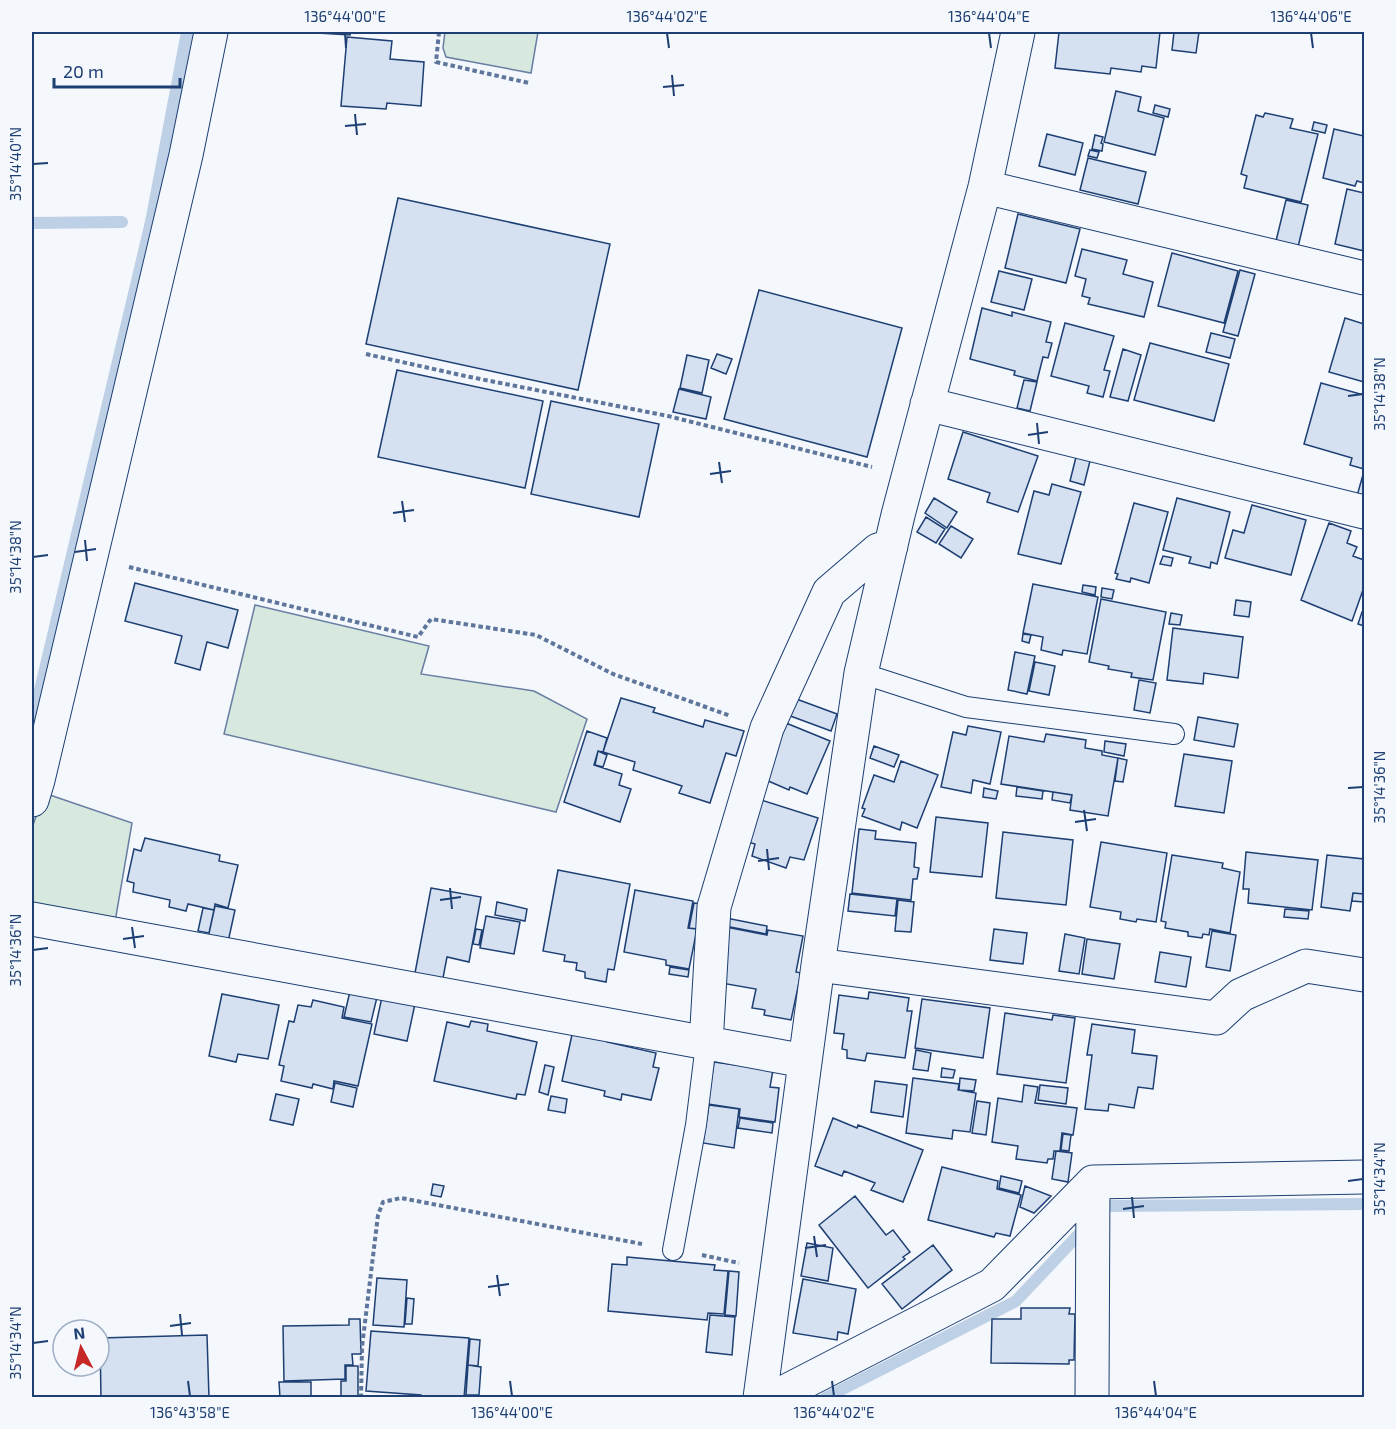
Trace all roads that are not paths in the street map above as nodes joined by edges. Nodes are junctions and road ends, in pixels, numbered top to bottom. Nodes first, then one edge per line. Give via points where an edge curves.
1 (212, 32) edge
2 (1018, 32) edge
3 (985, 187) junction
4 (1365, 278) edge
5 (927, 404) junction
6 (1365, 512) edge
7 (891, 546) junction
8 (861, 673) junction
9 (1174, 734) dead end
10 (32, 800) edge
11 (32, 919) edge
12 (818, 966) junction
13 (1365, 975) edge
14 (706, 1044) junction
15 (805, 1061) junction
16 (1365, 1177) edge
17 (1093, 1182) junction
18 (674, 1250) road end
19 (760, 1398) edge
20 (772, 1398) edge
21 (1092, 1398) edge

1 - 10 street
2 - 3 street
3 - 4 street
3 - 5 street
5 - 6 street
5 - 7 street
7 - 8 street
7 - 14 street via 878,550 829,592 767,728 714,908
8 - 9 lane via 966,707
8 - 12 street
11 - 14 street
12 - 13 street via 1216,1018 1241,995 1306,966
12 - 15 street
14 - 15 street
14 - 18 lane
15 - 19 street
16 - 17 street
17 - 20 street via 992,1285
17 - 21 street

